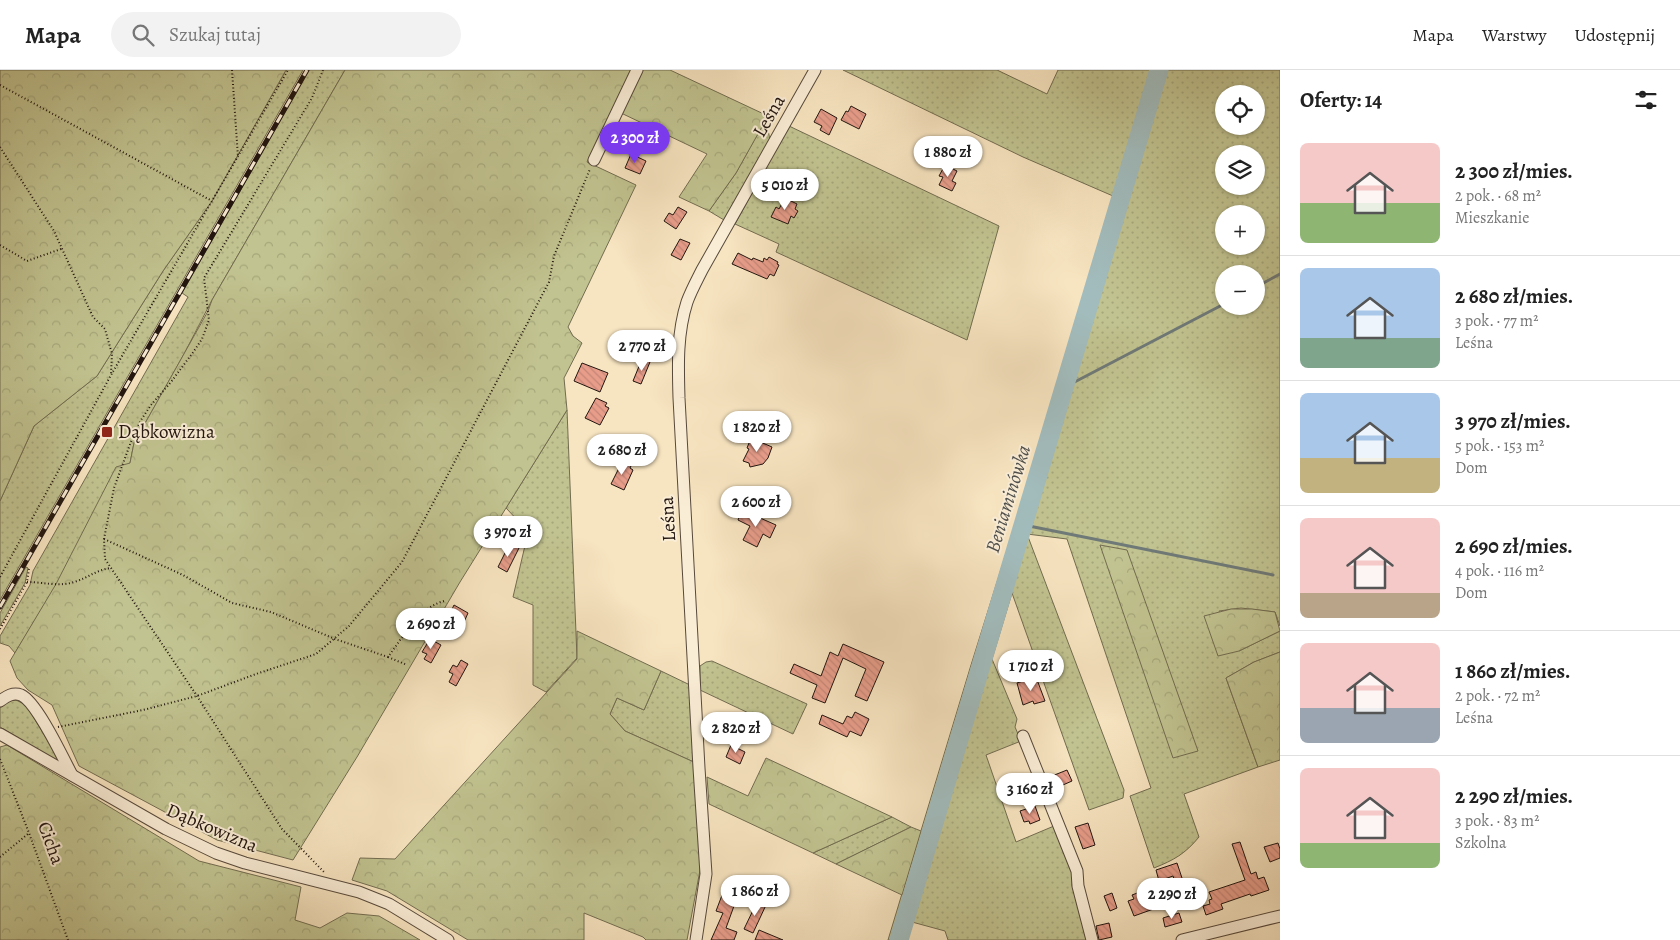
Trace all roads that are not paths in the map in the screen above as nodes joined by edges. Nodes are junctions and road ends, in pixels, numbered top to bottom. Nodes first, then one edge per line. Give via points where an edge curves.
1 (637, 70) edge
2 (816, 70) edge
3 (594, 160) road end
4 (0, 701) edge
5 (1023, 736) dead end
6 (1, 737) edge
7 (72, 775) junction
8 (1280, 916) edge
9 (448, 940) edge
10 (696, 940) edge
11 (1092, 940) edge
12 (1182, 940) edge

1 - 3 street
2 - 10 street, Leśna via 702,270 681,324 678,390 706,874
4 - 7 street via 15,694 23,696 36,709
5 - 11 street via 1077,871
6 - 7 street, Dąbkowizna
7 - 9 street, Dąbkowizna via 166,829 216,853 359,892 389,904
8 - 12 street

